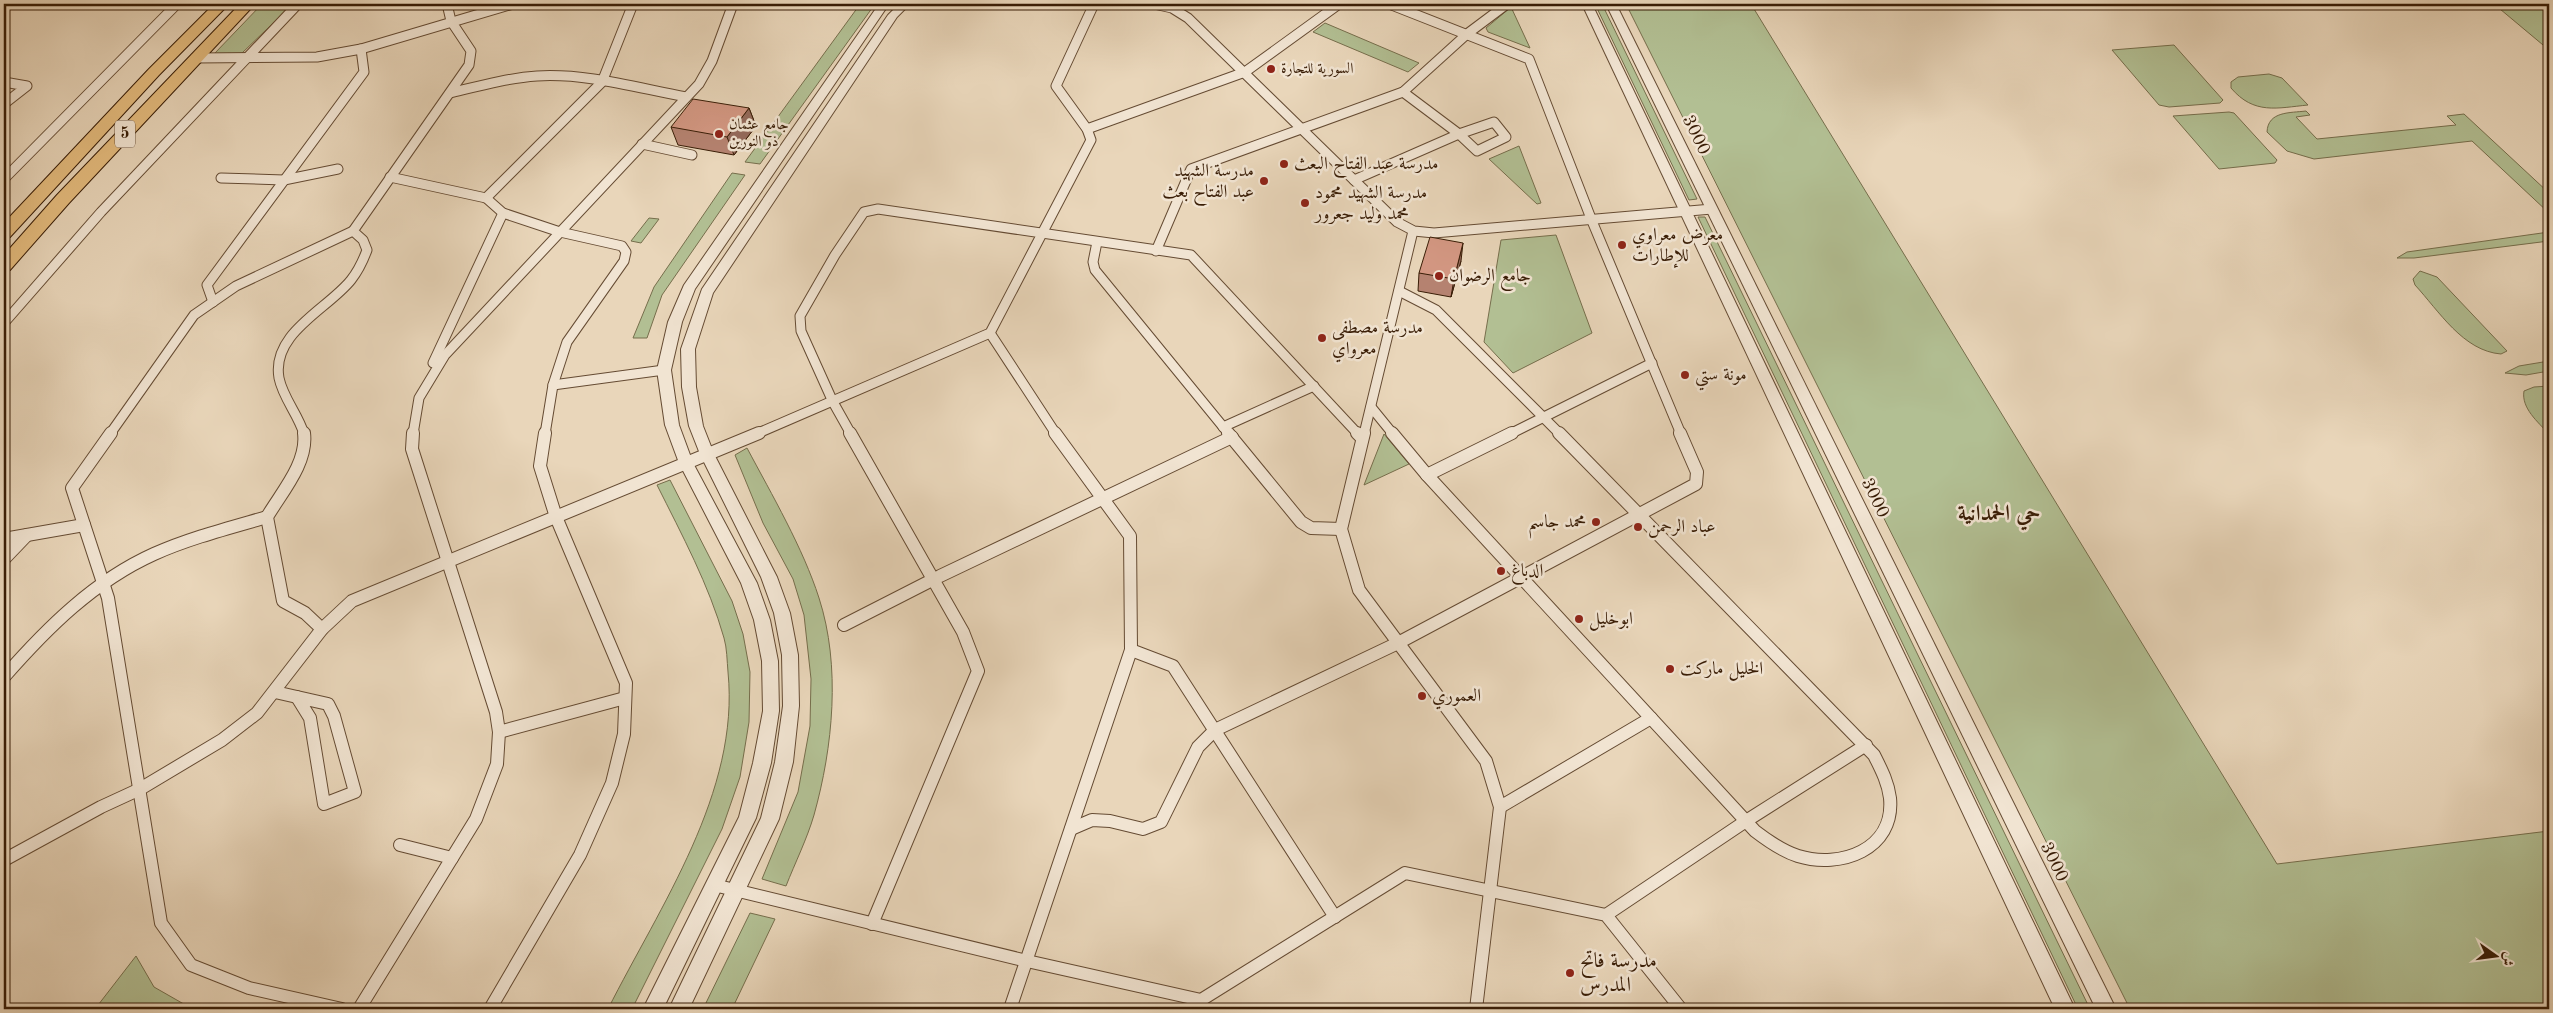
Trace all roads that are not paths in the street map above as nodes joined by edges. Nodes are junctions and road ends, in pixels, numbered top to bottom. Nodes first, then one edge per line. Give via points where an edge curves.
1 (177, 4) edge
2 (222, 4) edge
3 (248, 4) edge
4 (298, 4) edge
5 (447, 4) edge
6 (513, 4) edge
7 (633, 4) edge
8 (733, 4) edge
9 (884, 4) edge
10 (905, 4) edge
11 (1094, 4) edge
12 (1154, 4) edge
13 (1338, 4) edge
14 (1389, 4) edge
15 (1507, 4) edge
16 (1587, 4) edge
17 (1611, 4) edge
18 (1175, 6) edge
19 (451, 21) junction
20 (1467, 34) junction
21 (360, 49) junction
22 (195, 58) junction
23 (245, 58) junction
24 (1245, 72) junction
25 (4, 82) edge
26 (602, 82) junction
27 (1403, 92) junction
28 (450, 93) junction
29 (686, 98) junction
30 (4, 104) edge
31 (1087, 129) junction
32 (1302, 130) junction
33 (1459, 134) junction
34 (642, 144) junction
35 (692, 155) dead end
36 (338, 169) dead end
37 (221, 178) dead end
38 (390, 178) junction
39 (4, 179) edge
40 (284, 180) junction
41 (1354, 180) junction
42 (486, 198) junction
43 (1712, 209) junction
44 (1686, 212) junction
45 (503, 213) junction
46 (738, 218) junction
47 (756, 221) junction
48 (1592, 221) junction
49 (353, 231) junction
50 (560, 232) junction
51 (1413, 232) junction
52 (4, 233) edge
53 (1040, 235) junction
54 (1097, 242) junction
55 (1156, 251) junction
56 (4, 266) edge
57 (1399, 291) junction
58 (213, 302) junction
59 (4, 323) edge
60 (990, 333) junction
61 (1652, 363) junction
62 (664, 370) junction
63 (423, 385) junction
64 (553, 385) junction
65 (1314, 386) junction
66 (833, 402) junction
67 (1371, 407) junction
68 (1544, 417) junction
69 (1223, 427) junction
70 (1232, 437) junction
71 (1362, 438) junction
72 (707, 454) junction
73 (686, 463) junction
74 (1427, 475) junction
75 (1104, 500) junction
76 (1641, 514) junction
77 (267, 517) junction
78 (556, 517) junction
79 (84, 525) junction
80 (1341, 529) junction
81 (27, 535) junction
82 (4, 539) edge
83 (4, 559) edge
84 (448, 562) junction
85 (1521, 577) junction
86 (933, 578) junction
87 (103, 584) junction
88 (844, 625) dead end
89 (322, 629) junction
90 (1398, 643) junction
91 (1131, 650) junction
92 (4, 677) edge
93 (274, 692) junction
94 (297, 697) junction
95 (625, 698) junction
96 (1651, 718) junction
97 (1215, 730) junction
98 (499, 732) junction
99 (1866, 745) junction
100 (140, 789) junction
101 (1500, 807) junction
102 (1746, 821) junction
103 (1071, 828) junction
104 (400, 845) dead end
105 (452, 858) junction
106 (4, 860) edge
107 (714, 885) junction
108 (1490, 891) junction
109 (736, 892) junction
110 (1606, 915) junction
111 (1334, 917) junction
112 (872, 924) junction
113 (1027, 961) junction
114 (342, 1009) edge
115 (359, 1009) edge
116 (490, 1009) edge
117 (653, 1009) edge
118 (679, 1009) edge
119 (1010, 1009) edge
120 (1476, 1009) edge
121 (1681, 1009) edge
122 (2065, 1009) edge
123 (2106, 1009) edge

1 - 39 street
2 - 52 highway, 5
3 - 22 highway, 5
4 - 23 street
5 - 19 street
6 - 19 street
7 - 26 street
8 - 29 street via 712,61 699,84
9 - 46 street
10 - 47 street via 894,15
11 - 31 street via 1056,86
12 - 18 street
13 - 24 street
14 - 20 street
15 - 20 street
16 - 44 street
17 - 43 street, 3000
18 - 24 street
19 - 21 street
19 - 28 street via 472,56
20 - 27 street
20 - 48 street via 1529,59
21 - 23 street via 318,58
21 - 40 street via 364,72
22 - 23 street
22 - 56 highway, 5
23 - 59 street via 101,212
24 - 31 street
24 - 32 street
25 - 30 street via 27,86
26 - 28 street via 549,76
26 - 29 street
26 - 42 street
27 - 32 street
27 - 33 street
28 - 38 street
29 - 34 street
31 - 53 street via 1091,140
32 - 41 street
32 - 55 street via 1191,169
33 - 33 street via 1477,151 1506,136 1494,122
33 - 41 street
34 - 35 street
34 - 50 street
36 - 40 street
37 - 40 street
38 - 42 street
38 - 49 street
40 - 58 street via 207,285
41 - 51 street via 1397,222
42 - 45 street
43 - 44 street
43 - 123 street, 3000
44 - 48 street
44 - 122 street
45 - 50 street
45 - 63 street
46 - 47 street
46 - 62 street via 689,288 675,322
47 - 72 street via 707,292 688,349 689,387 696,426
48 - 51 street via 1427,234
48 - 61 street
49 - 58 street via 236,286
49 - 77 street via 363,240 367,250 357,275 298,331 281,355 278,368 283,392 304,434 304,445 296,469
50 - 63 street via 445,355
50 - 64 street via 622,246 626,252 624,260 567,342
51 - 57 street
53 - 54 street
53 - 60 street
53 - 66 street via 878,209 864,212 800,316 801,331
54 - 55 street
54 - 69 street via 1093,262 1096,270
55 - 65 street via 1191,255
57 - 67 street
57 - 68 street via 1436,310
58 - 79 street via 194,315 72,488
60 - 66 street
60 - 75 street via 1048,424
61 - 68 street
61 - 76 street via 1697,472 1696,484
62 - 64 street
62 - 73 street via 672,426
63 - 84 street via 413,416 412,449
64 - 78 street via 540,466
65 - 69 street
65 - 71 street
66 - 72 street
66 - 86 street
67 - 71 street
67 - 74 street
68 - 74 street
68 - 76 street
69 - 70 street
70 - 75 street
70 - 80 street via 1302,522 1310,528
71 - 80 street
72 - 73 street
72 - 109 street via 769,577 782,613 790,655 791,706 784,762 770,819
73 - 78 street
73 - 107 street via 749,583 762,620 770,661 771,711 762,763 747,818
74 - 85 street
75 - 86 street
75 - 91 street via 1130,536
76 - 85 street
76 - 99 street
77 - 87 street via 178,544 131,566
77 - 89 street via 283,601 305,613
78 - 84 street
78 - 95 street via 626,683
79 - 81 street
79 - 87 street
80 - 90 street via 1359,590
81 - 82 street
81 - 83 street
84 - 89 street via 352,601
84 - 98 street via 496,712
85 - 90 street
85 - 96 street
86 - 88 street
86 - 112 street via 963,632 978,671
87 - 92 street via 32,643
87 - 100 street
89 - 93 street
90 - 97 street
90 - 101 street via 1486,761
91 - 97 street via 1174,666
91 - 103 street
93 - 94 street
93 - 100 street via 257,713 222,740
94 - 94 street via 328,704 355,792 324,804 310,718
95 - 98 street
95 - 116 street via 624,734 612,783 580,855
96 - 101 street
96 - 102 street
97 - 103 street via 1198,747 1161,822 1143,829 1092,820
97 - 111 street
98 - 105 street via 497,764 476,819
99 - 102 street
99 - 102 street via 1887,778 1892,802 1886,829 1867,850 1845,859 1805,858 1779,848
100 - 106 street
100 - 114 street via 162,923 191,965 249,988
101 - 108 street
102 - 110 street
103 - 113 street
104 - 105 street
105 - 115 street
107 - 109 street
107 - 117 street
108 - 110 street
108 - 111 street via 1405,874
108 - 120 street
109 - 112 street
109 - 118 street
110 - 121 street
111 - 113 street via 1202,1000
112 - 113 street
113 - 119 street

